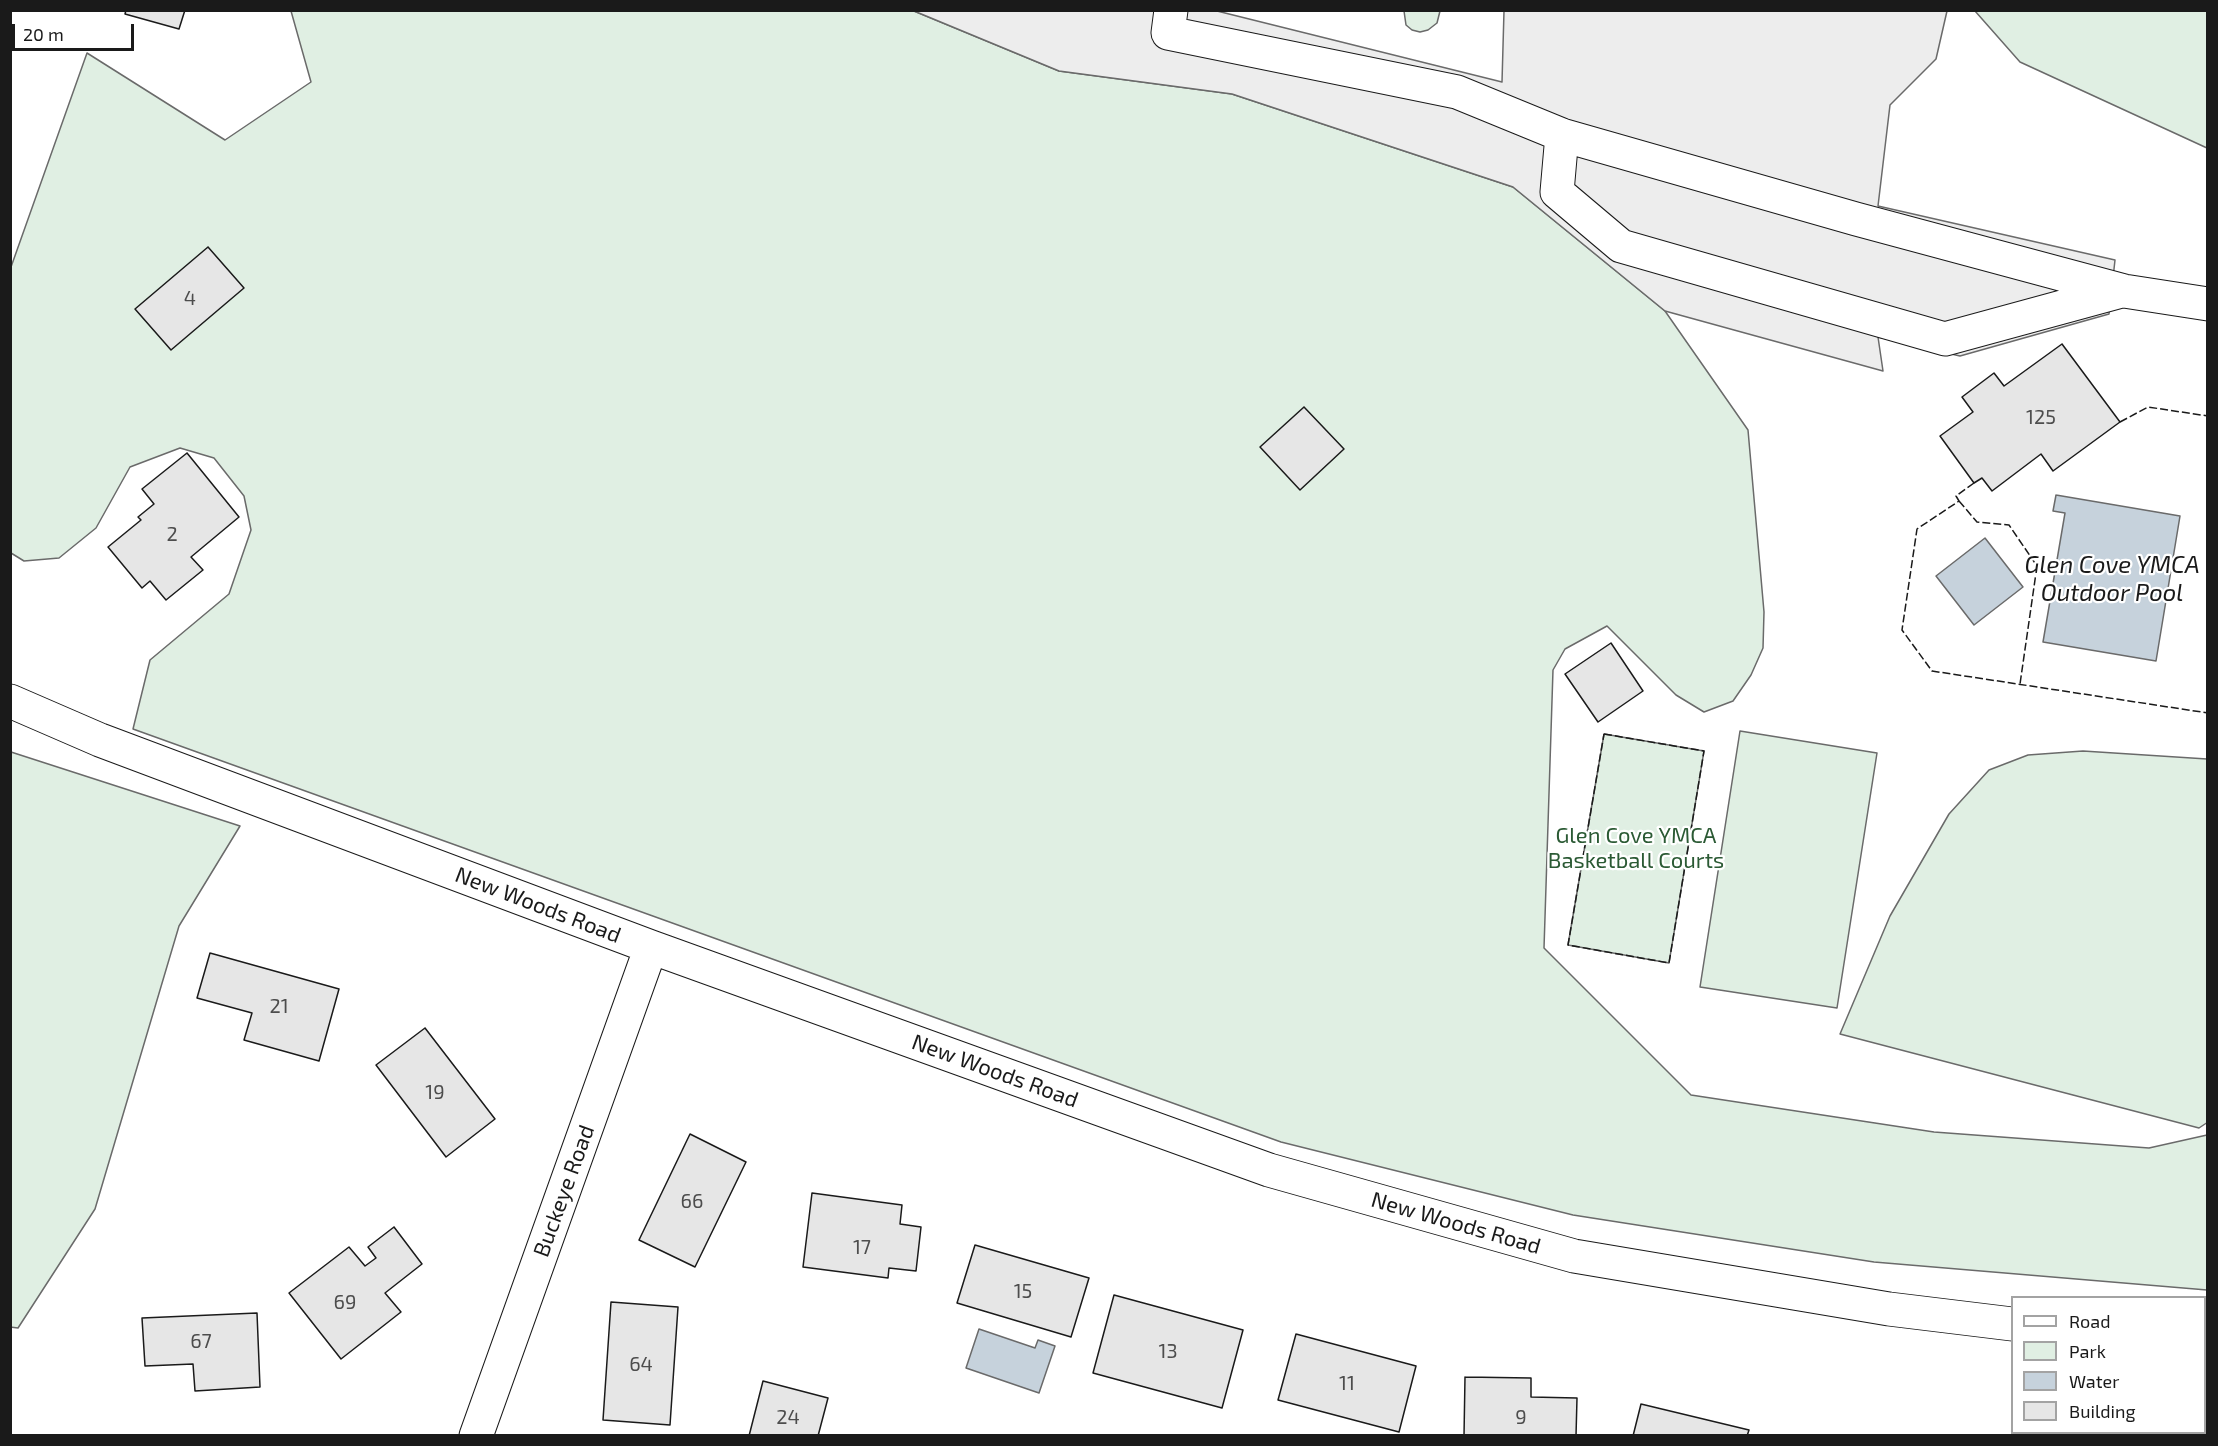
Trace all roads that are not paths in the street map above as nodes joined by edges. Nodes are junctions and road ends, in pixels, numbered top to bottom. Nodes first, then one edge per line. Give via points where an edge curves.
1 (1171, 10) edge
2 (1562, 135) junction
3 (2124, 291) junction
4 (2208, 304) edge
5 (10, 701) edge
6 (651, 947) junction
7 (2011, 1324) edge
8 (476, 1436) edge

1 - 2 street via 1168,33 1457,92
2 - 3 street
2 - 3 street via 1557,192 1621,246 1945,339
3 - 4 street
5 - 6 street, New Woods Road via 100,740
6 - 7 street, New Woods Road via 1269,1170 1574,1256 1889,1309
6 - 8 street, Buckeye Road

